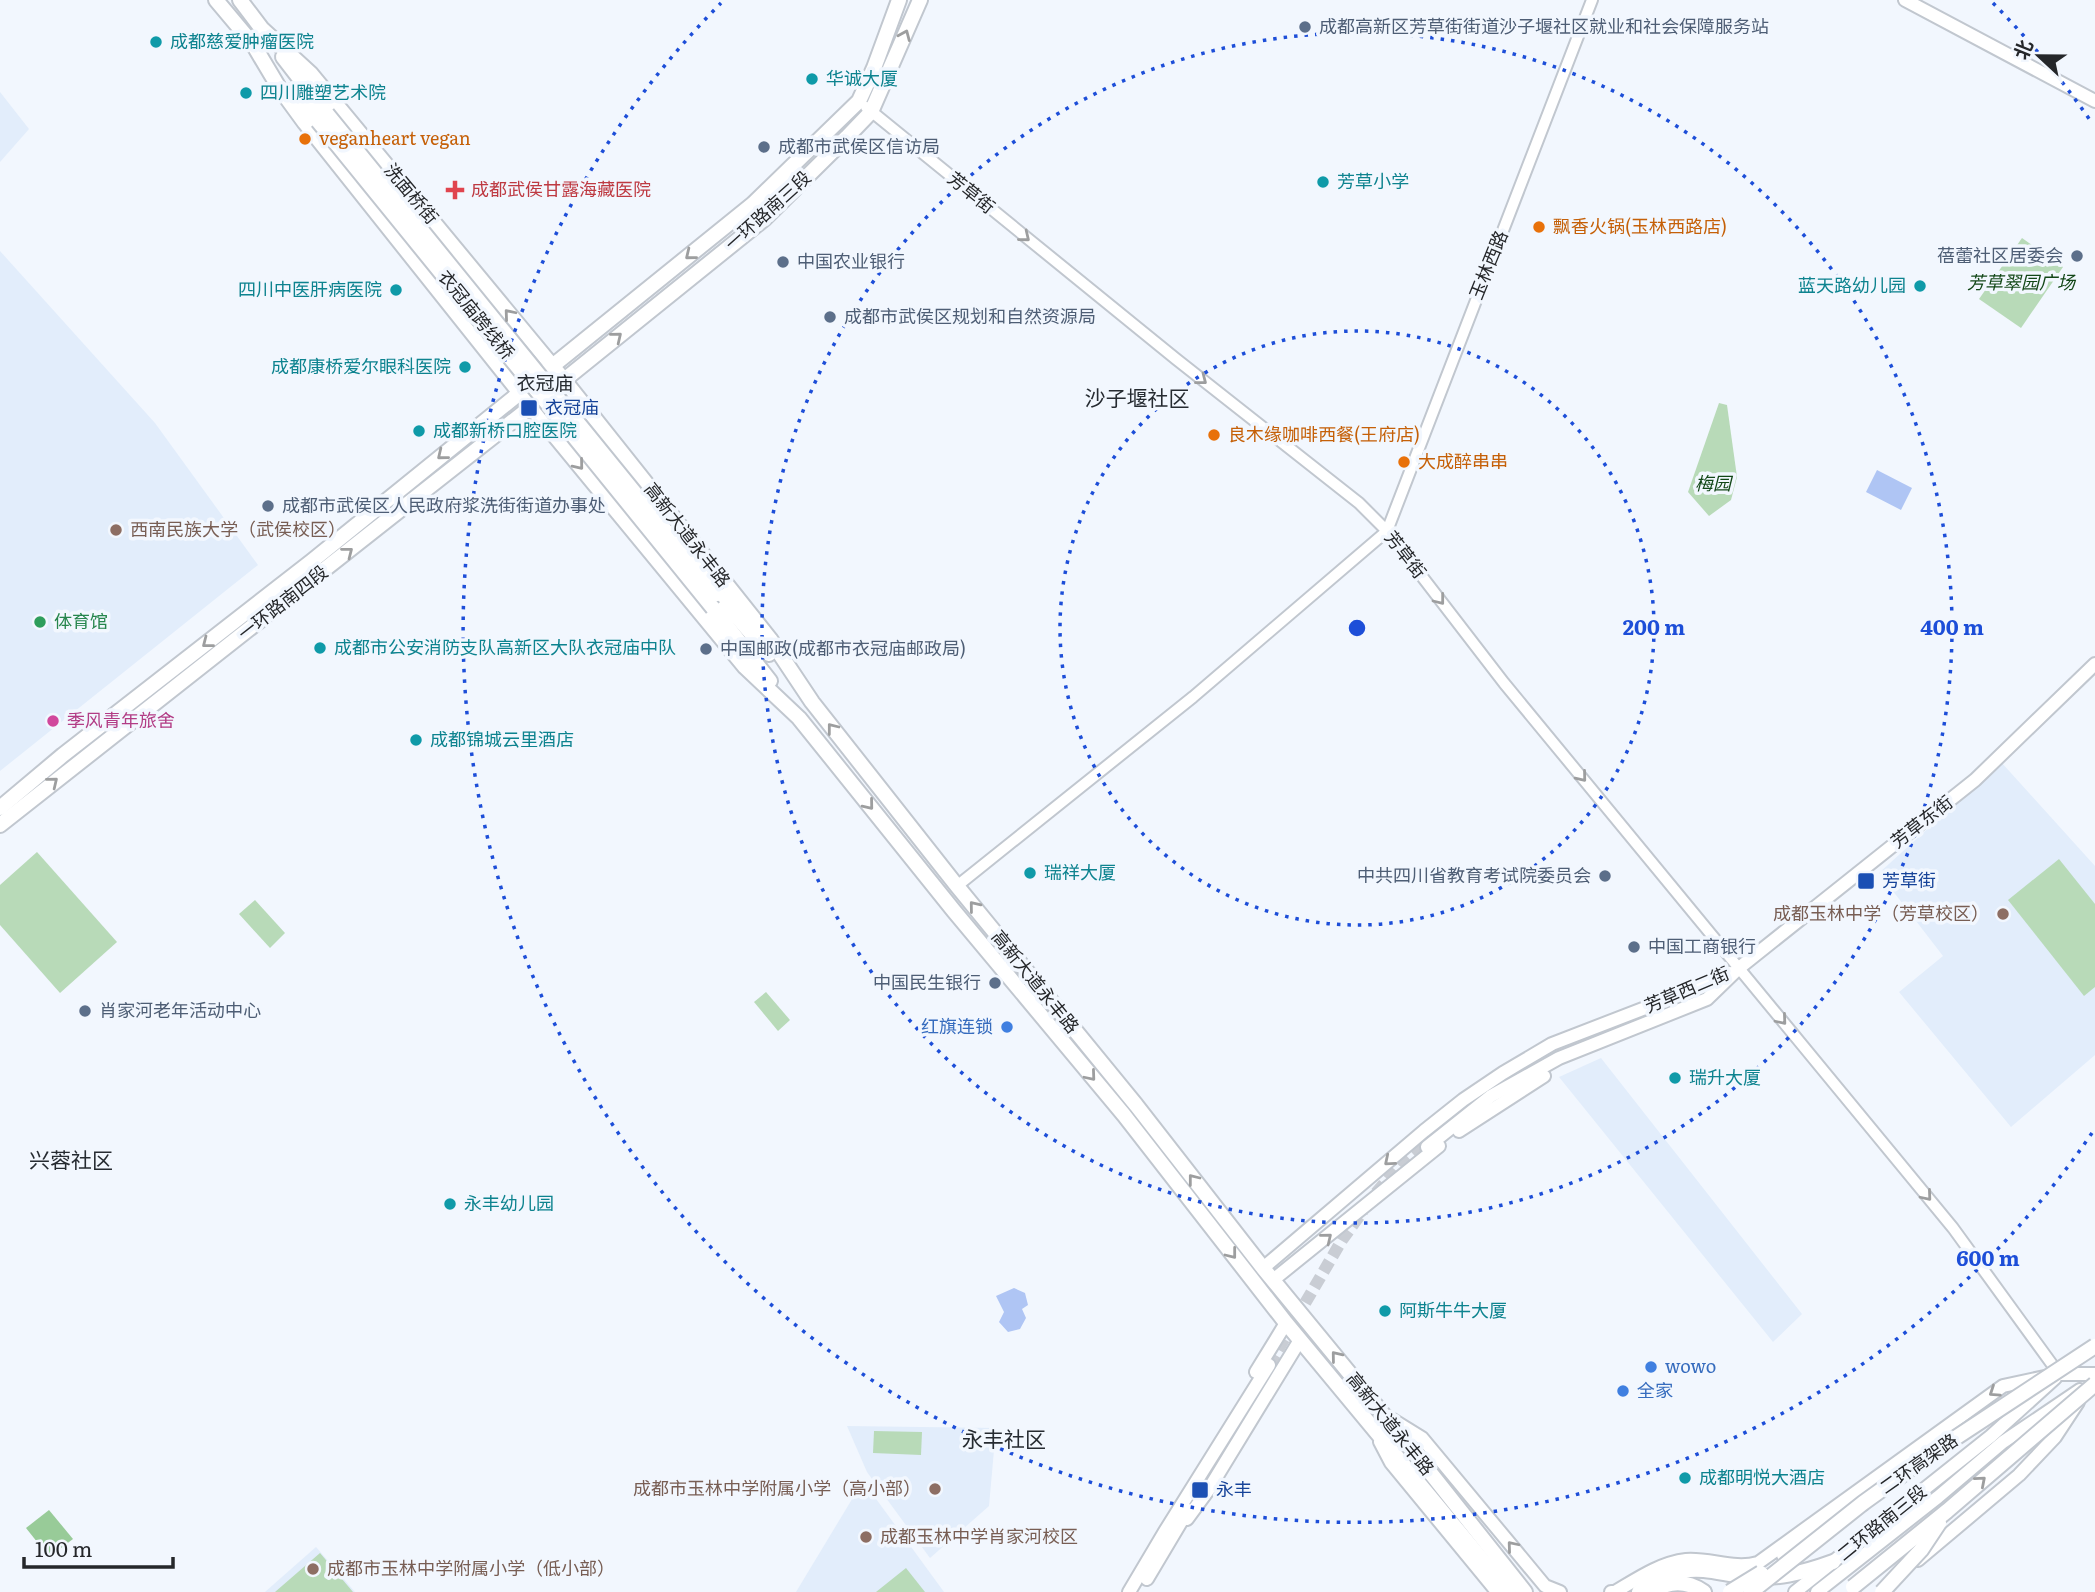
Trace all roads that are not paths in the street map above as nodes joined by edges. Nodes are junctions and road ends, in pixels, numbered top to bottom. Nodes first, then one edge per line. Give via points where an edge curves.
1 (216, 0) edge
2 (240, 0) edge
3 (900, 0) edge
4 (920, 0) edge
5 (1592, 0) edge
6 (1905, 0) edge
7 (262, 29) junction
8 (253, 44) junction
9 (859, 101) junction
10 (2095, 101) edge
11 (871, 111) junction
12 (322, 117) junction
13 (553, 366) junction
14 (564, 380) junction
15 (521, 392) junction
16 (531, 407) junction
17 (1387, 531) junction
18 (715, 601) junction
19 (2095, 664) edge
20 (812, 702) junction
21 (799, 718) junction
22 (0, 808) edge
23 (0, 825) edge
24 (957, 886) junction
25 (1739, 968) junction
26 (1589, 1031) junction
27 (1586, 1048) junction
28 (1263, 1268) junction
29 (1273, 1280) junction
30 (1286, 1323) junction
31 (1300, 1340) junction
32 (2095, 1345) edge
33 (1272, 1366) tunnel mouth
34 (2059, 1374) junction
35 (2094, 1381) edge
36 (1381, 1412) junction
37 (1370, 1424) junction
38 (1863, 1503) junction
39 (1947, 1511) junction
40 (1169, 1534) junction
41 (1833, 1562) junction
42 (1506, 1589) edge
43 (1129, 1592) edge
44 (1139, 1592) edge
45 (1525, 1592) edge
46 (1530, 1592) edge
47 (1560, 1592) edge
48 (1611, 1592) edge
49 (1639, 1592) edge
50 (1653, 1592) edge
51 (1704, 1592) edge
52 (1730, 1592) edge
53 (1751, 1592) edge
54 (1796, 1592) edge
55 (1817, 1592) edge
56 (1847, 1592) edge
57 (1881, 1592) edge

1 - 8 main road
2 - 7 main road, 洗面桥街
3 - 9 main road, 一环路南三段
11 -> 4 main road, 一环路南三段
5 - 17 street, 玉林西路
6 - 10 main road
7 - 12 main road, 洗面桥街
13 -> 7 main road, 洗面桥街 via 311,74
8 - 12 main road
8 - 15 main road via 306,123
9 - 11 street, 芳草街
9 -> 13 main road, 一环路南三段 via 753,204
14 -> 11 main road, 一环路南三段 via 764,219
11 -> 17 street, 芳草街 via 1359,503
12 - 18 main road, 衣冠庙跨线桥, bridge
13 - 14 main road, 高新大道永丰路
13 - 15 main road, 一环路南四段
14 - 16 main road, 一环路南四段
14 - 20 main road, 高新大道永丰路 via 769,639
15 - 16 main road, 高新大道永丰路
15 -> 22 main road, 一环路南四段
16 -> 21 main road, 高新大道永丰路 via 746,667
23 -> 16 main road, 一环路南四段
17 - 24 street via 1192,697
17 -> 25 street, 芳草街 via 1504,683
18 - 20 main road
18 - 21 main road
19 - 25 main road, 芳草东街 via 1975,780
24 -> 20 main road, 高新大道永丰路
21 -> 30 main road, 高新大道永丰路 via 1124,1115
28 -> 24 main road, 高新大道永丰路
25 - 26 main road, 芳草西二街
25 - 27 main road, 芳草西二街 via 1707,999
25 -> 34 street, 芳草街 via 1954,1228
26 - 27 main road via 1496,1088 1425,1145 1491,1096
26 -> 28 main road via 1552,1044 1463,1100
29 -> 27 main road via 1447,1140
28 - 29 main road, 高新大道永丰路
36 -> 29 main road, 高新大道永丰路
30 - 31 main road, 高新大道永丰路
30 - 40 main road via 1191,1477
31 - 37 main road, 高新大道永丰路
31 - 40 main road via 1209,1489
32 - 34 main road, 二环路南三段
32 - 38 main road, 二环高架路, bridge
33 - 40 main road
34 - 35 main road
34 - 41 main road, 二环路南三段 via 1991,1436
34 -> 48 main road via 2003,1386 1758,1563 1746,1567 1686,1560 1660,1567
39 -> 35 main road, bridge
35 - 55 main road, 二环路南三段 via 2003,1442
35 - 57 main road via 2055,1437 2019,1475
36 - 42 main road, 高新大道永丰路
47 -> 36 main road via 1545,1586 1422,1438
37 - 42 main road, 高新大道永丰路
37 - 42 street via 1390,1463
38 - 52 main road, bridge via 1848,1506
38 - 53 main road, 二环高架路, bridge
39 - 56 main road, bridge
39 - 57 main road, bridge via 1921,1550
40 - 43 main road
40 - 44 main road
41 - 49 main road, bridge via 1774,1577 1681,1571
41 - 54 main road, 二环路南三段
42 - 45 main road, 高新大道永丰路
42 - 46 main road
50 - 51 main road via 1677,1583

